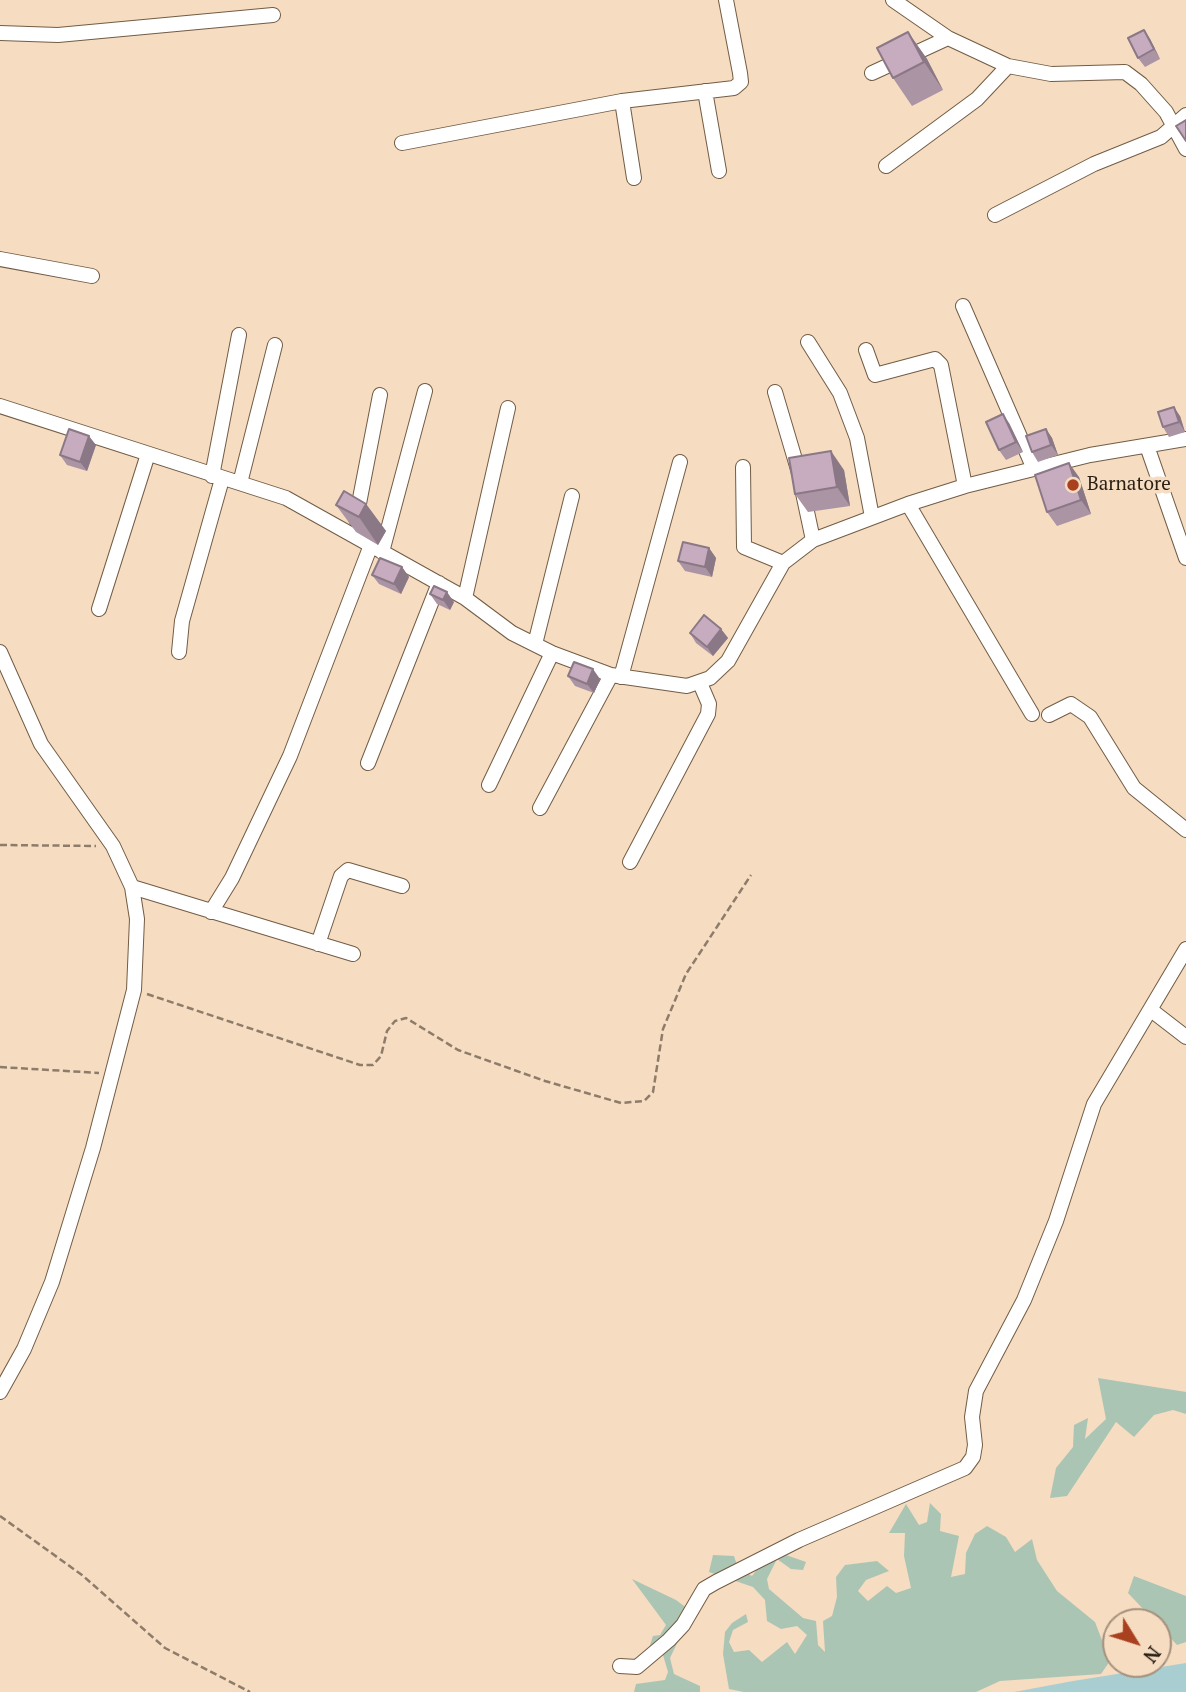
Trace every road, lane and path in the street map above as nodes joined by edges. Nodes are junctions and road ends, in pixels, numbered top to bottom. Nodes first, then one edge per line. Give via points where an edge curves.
1 (726, 0) edge
2 (893, 0) edge
3 (273, 15) dead end
4 (0, 33) edge
5 (948, 38) junction
6 (1008, 66) junction
7 (872, 73) dead end
8 (705, 91) junction
9 (622, 101) junction
10 (1186, 115) edge
11 (1175, 127) junction
12 (402, 142) dead end
13 (1186, 149) edge
14 (886, 166) dead end
15 (719, 171) dead end
16 (634, 178) dead end
17 (995, 215) dead end
18 (0, 259) edge
19 (92, 276) dead end
20 (963, 306) dead end
21 (239, 335) dead end
22 (808, 342) dead end
23 (275, 345) dead end
24 (866, 350) dead end
25 (425, 391) dead end
26 (775, 392) dead end
27 (380, 395) dead end
28 (0, 406) edge
29 (509, 408) dead end
30 (1186, 439) edge
31 (1147, 446) junction
32 (148, 454) junction
33 (680, 462) dead end
34 (743, 467) dead end
35 (1034, 468) junction
36 (217, 478) junction
37 (240, 483) junction
38 (965, 486) junction
39 (572, 496) dead end
40 (908, 504) junction
41 (872, 517) junction
42 (353, 534) junction
43 (813, 540) junction
44 (377, 549) junction
45 (1186, 558) edge
46 (783, 563) junction
47 (439, 583) junction
48 (465, 598) junction
49 (99, 610) dead end
50 (535, 644) junction
51 (0, 652) edge
52 (179, 652) dead end
53 (552, 653) junction
54 (616, 676) junction
55 (700, 683) junction
56 (1032, 714) dead end
57 (1049, 715) dead end
58 (368, 763) dead end
59 (489, 785) dead end
60 (540, 808) dead end
61 (1186, 830) edge
62 (0, 845) edge
63 (113, 846) junction
64 (630, 862) dead end
65 (751, 875) dead end
66 (402, 886) dead end
67 (132, 887) junction
68 (211, 912) junction
69 (318, 944) junction
70 (1186, 949) edge
71 (353, 954) dead end
72 (134, 990) junction
73 (1150, 1010) junction
74 (1186, 1037) edge
75 (0, 1067) edge
76 (113, 1074) junction
77 (0, 1392) edge
78 (0, 1516) edge
79 (620, 1666) dead end
80 (250, 1692) edge

1 - 8 street via 741,82 734,88
2 - 5 street
3 - 4 street via 58,35
5 - 6 street
5 - 7 street
6 - 11 street via 1051,74 1125,72 1155,98
6 - 14 street via 977,99
8 - 9 street
8 - 15 street
9 - 12 street
9 - 16 street
10 - 11 street
11 - 13 street
11 - 17 street
18 - 19 street
20 - 35 street
21 - 36 street
22 - 41 street via 840,393 853,427
23 - 37 street
24 - 38 street via 875,376 935,359 941,365
25 - 44 street
26 - 43 street via 795,454
27 - 42 street
28 - 32 street
29 - 48 street
30 - 31 street
31 - 35 street
31 - 45 street
32 - 36 street
32 - 49 street
33 - 54 street
34 - 46 street via 744,547
35 - 38 street
36 - 37 street
36 - 52 street via 182,621
37 - 42 street via 286,498
38 - 40 street
39 - 50 street
40 - 41 street
40 - 56 street
41 - 43 street
42 - 44 street
43 - 46 street
44 - 47 street
44 - 68 street via 290,756
46 - 55 street via 728,661
47 - 48 street
47 - 58 street
48 - 50 street
50 - 53 street
51 - 63 street via 41,744
53 - 54 street
53 - 59 street
54 - 55 street via 687,686
54 - 60 street
55 - 64 street via 708,714
57 - 61 street via 1070,704 1090,717 1134,788
62 - 63 path
63 - 67 street
65 - 72 path via 687,974 663,1029 653,1092 644,1101 621,1103 521,1072 458,1050 406,1018 395,1021 387,1031 381,1056 373,1065 360,1065
66 - 69 street via 348,870 341,876
67 - 68 street
67 - 72 street via 137,919
68 - 69 street
69 - 71 street
70 - 73 street
72 - 76 street
73 - 74 street
73 - 79 street via 1094,1104 1052,1232 1024,1300 976,1391 973,1457 965,1468 716,1582 704,1589 668,1640 637,1667
75 - 76 path
76 - 77 street via 52,1282
78 - 80 path via 82,1576 165,1648

